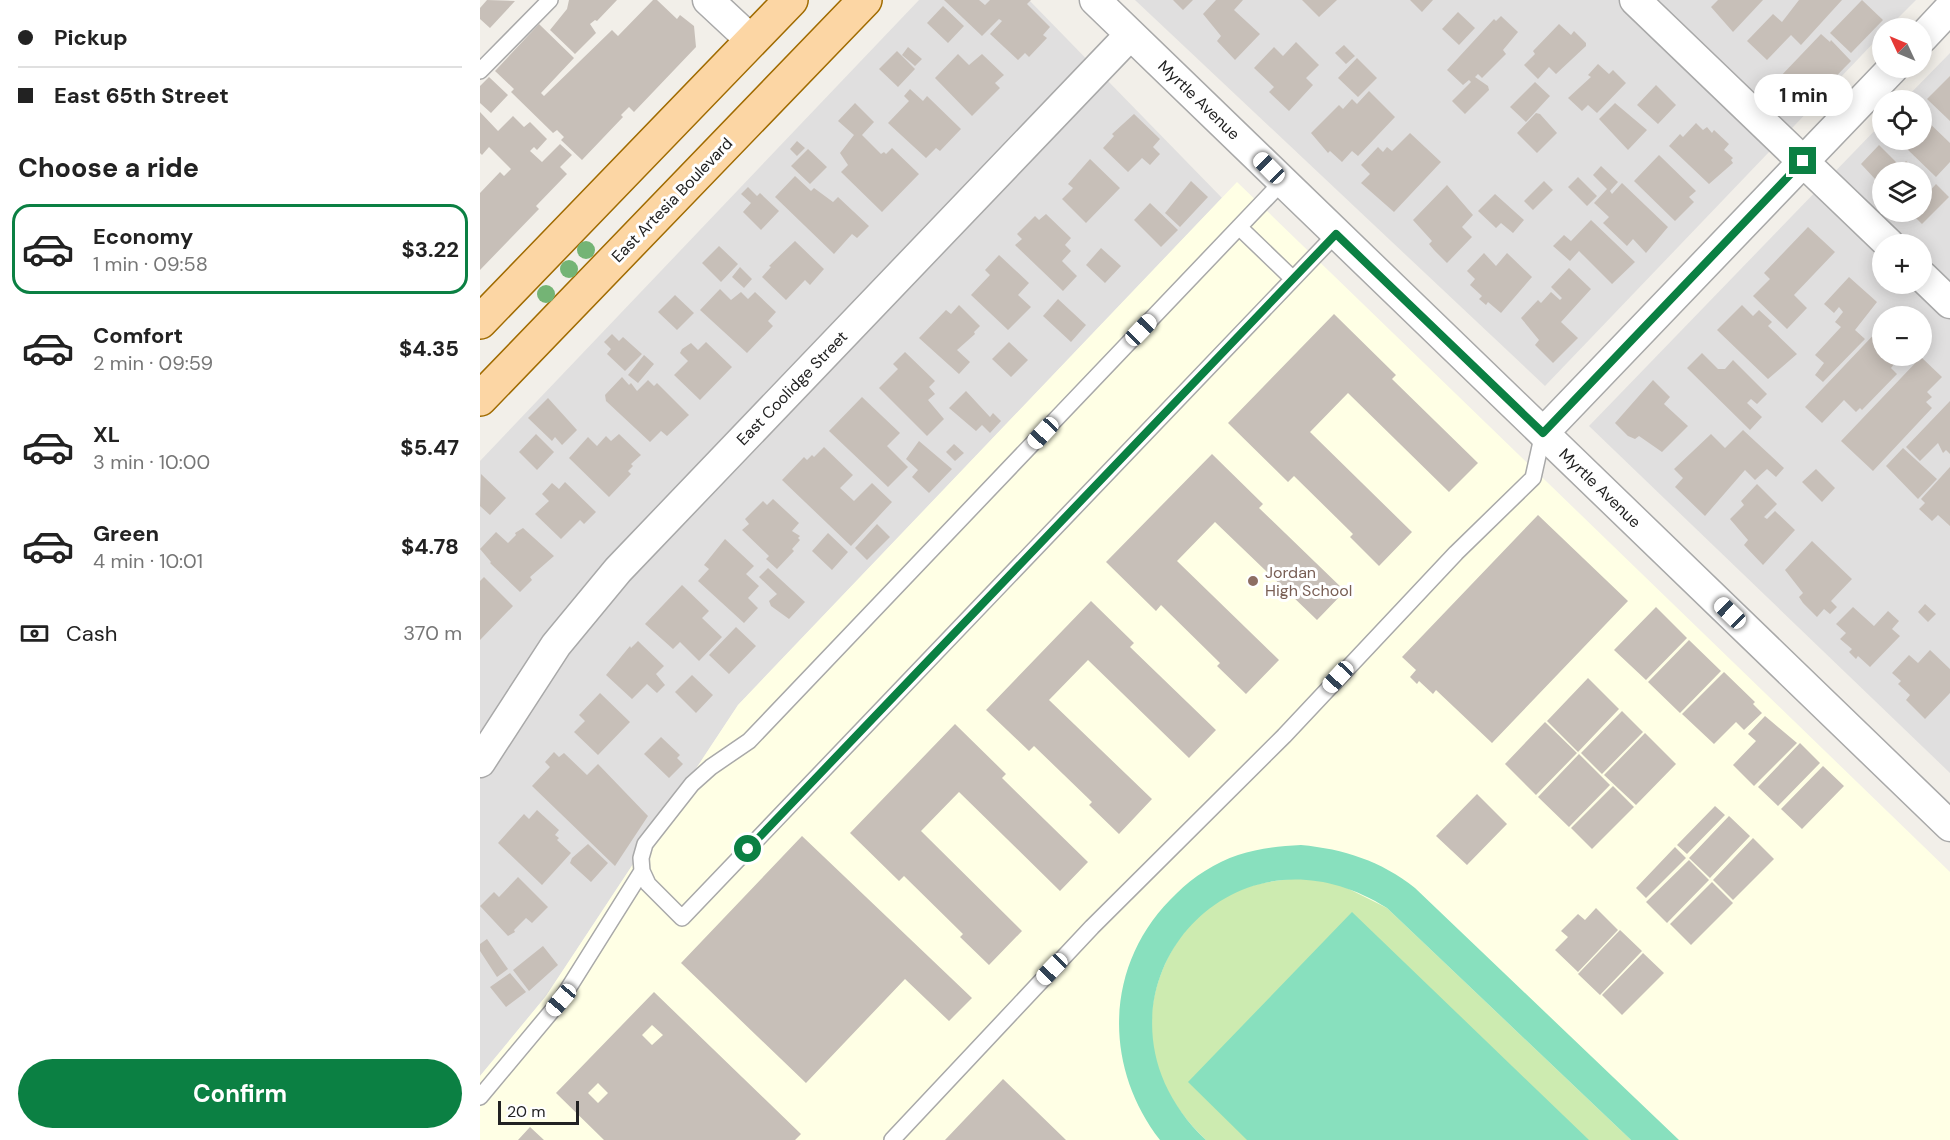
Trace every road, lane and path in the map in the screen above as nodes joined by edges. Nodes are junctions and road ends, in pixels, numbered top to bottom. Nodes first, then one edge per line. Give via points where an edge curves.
1 (550, 0) edge
2 (708, 0) edge
3 (791, 0) edge
4 (864, 0) edge
5 (1095, 0) edge
6 (1635, 0) edge
7 (1950, 8) edge
8 (1932, 27) edge
9 (1130, 35) junction
10 (752, 41) junction
11 (480, 72) edge
12 (1883, 78) edge
13 (1803, 161) junction
14 (1282, 182) junction
15 (1239, 227) junction
16 (1336, 234) junction
17 (1879, 234) edge
18 (1293, 279) junction
19 (1932, 286) edge
20 (1950, 303) edge
21 (480, 322) edge
22 (480, 399) edge
23 (1543, 433) junction
24 (480, 762) edge
25 (1950, 826) edge
26 (642, 871) junction
27 (480, 1097) edge
28 (892, 1140) edge

1 - 11 lane
2 - 10 street
3 - 10 main road
4 - 22 main road, East Artesia Boulevard
5 - 9 street, Myrtle Avenue
6 - 13 street
7 - 8 street
9 - 14 street, Myrtle Avenue
9 - 24 street, East Coolidge Street via 618,570 556,645
10 - 21 main road
12 - 13 street
13 - 17 street
13 - 23 street
14 - 15 lane
14 - 16 street, Myrtle Avenue
15 - 18 lane
15 - 26 lane via 749,741 692,784 645,844
16 - 18 lane
16 - 23 street, Myrtle Avenue
18 - 26 lane via 682,918 648,884
19 - 20 street
23 - 25 street, Myrtle Avenue
23 - 28 lane via 1533,478 1456,553 1284,736 1092,927
26 - 27 lane via 561,1000

